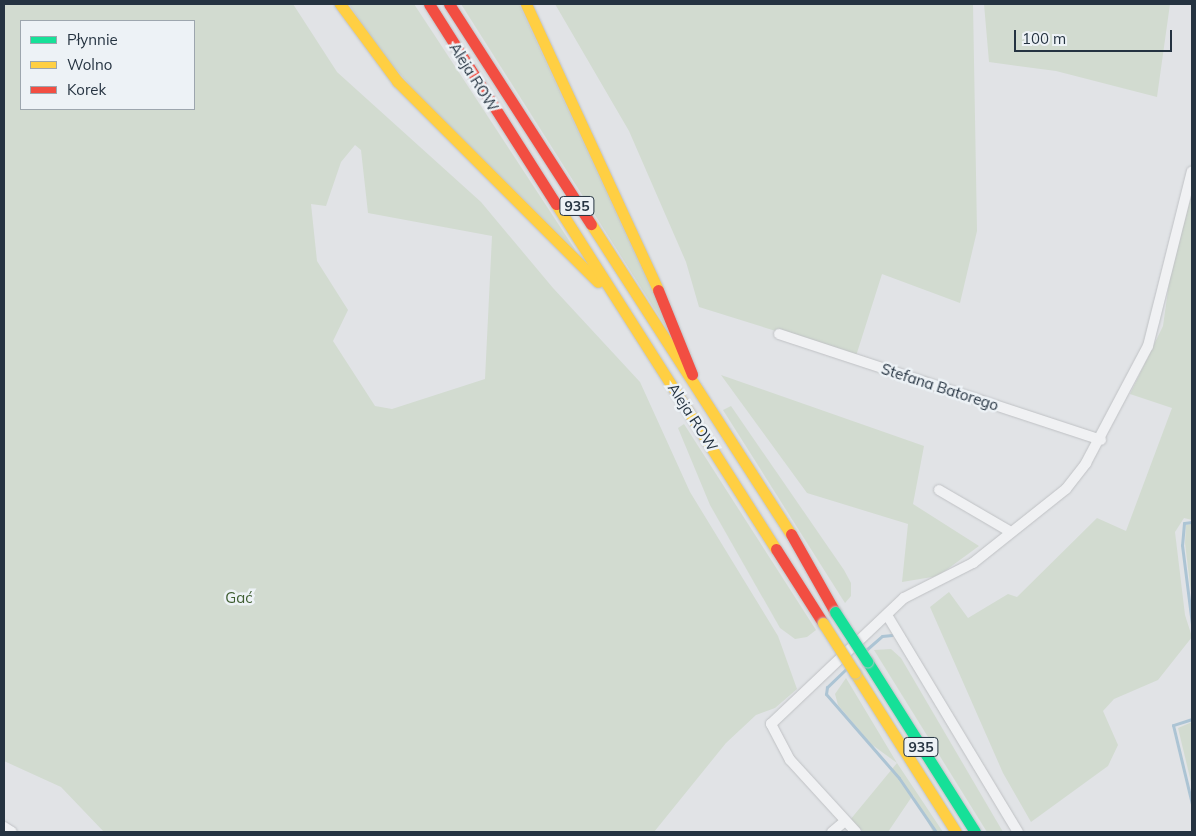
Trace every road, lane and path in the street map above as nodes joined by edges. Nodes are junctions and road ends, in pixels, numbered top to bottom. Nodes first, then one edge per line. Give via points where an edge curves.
1 (340, 4) edge
2 (429, 4) edge
3 (449, 4) edge
4 (526, 4) edge
5 (1192, 171) edge
6 (618, 301) junction
7 (779, 334) dead end
8 (706, 408) junction
9 (1101, 440) junction
10 (939, 490) dead end
11 (1011, 532) junction
12 (887, 615) junction
13 (844, 822) junction
14 (4, 827) edge
15 (12, 832) edge
16 (832, 832) edge
17 (856, 832) edge
18 (956, 832) edge
19 (975, 832) edge
20 (1018, 832) edge

1 - 6 main road via 397,81
2 - 6 main road, Aleja ROW / 935
3 - 8 main road, Aleja ROW / 935
4 - 8 main road via 649,267
5 - 9 street via 1162,307 1140,364
6 - 18 main road, Aleja ROW / 935, bridge
7 - 9 street, Stefana Batorego
8 - 19 main road, Aleja ROW / 935, bridge via 801,550 835,612
9 - 11 street via 1066,489
10 - 11 street
11 - 12 street via 973,563 904,598
12 - 13 street via 771,724 790,760
12 - 20 street
13 - 16 street
13 - 17 street
14 - 15 street

